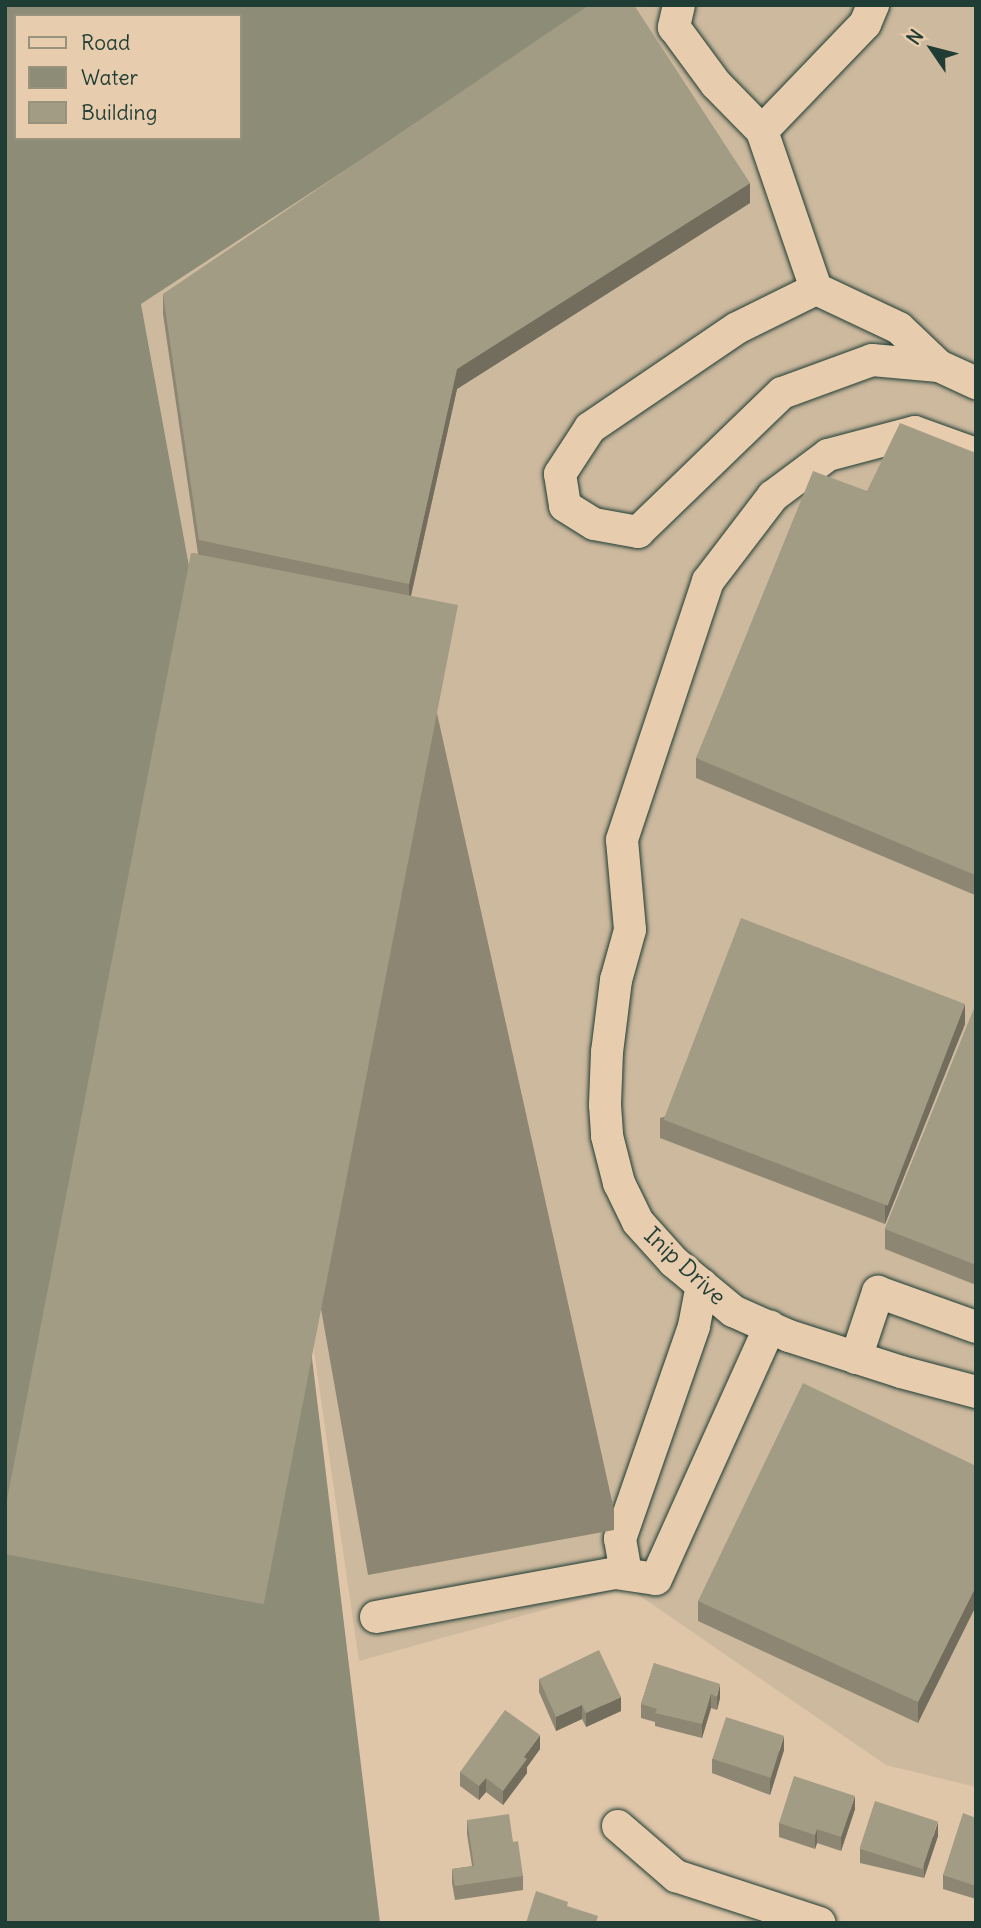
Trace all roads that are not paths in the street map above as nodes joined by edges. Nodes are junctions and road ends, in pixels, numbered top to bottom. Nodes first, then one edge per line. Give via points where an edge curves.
1 (679, 5) edge
2 (873, 5) edge
3 (762, 131) junction
4 (816, 289) junction
5 (939, 366) junction
6 (976, 383) edge
7 (976, 454) edge
8 (702, 1286) junction
9 (976, 1326) edge
10 (770, 1327) junction
11 (856, 1358) junction
12 (976, 1392) edge
13 (626, 1573) junction
14 (376, 1617) dead end
15 (618, 1826) dead end
16 (820, 1923) edge

1 - 3 street via 674,27 716,84
2 - 3 street via 865,24
3 - 4 street
4 - 5 street via 899,328
4 - 5 street via 737,328 590,428 559,474 565,506 594,524 638,532 782,393 872,360
5 - 6 street
7 - 8 street, Inip Drive via 915,432 828,455 773,496 708,581 622,840 630,930 616,980 607,1052 607,1136 619,1182 638,1222
8 - 10 street, Inip Drive via 733,1311
8 - 13 street via 694,1326 620,1539
9 - 11 street via 878,1292
10 - 11 street, Inip Drive
10 - 13 street via 656,1579
11 - 12 street, Inip Drive
13 - 14 street
15 - 16 street via 676,1876

